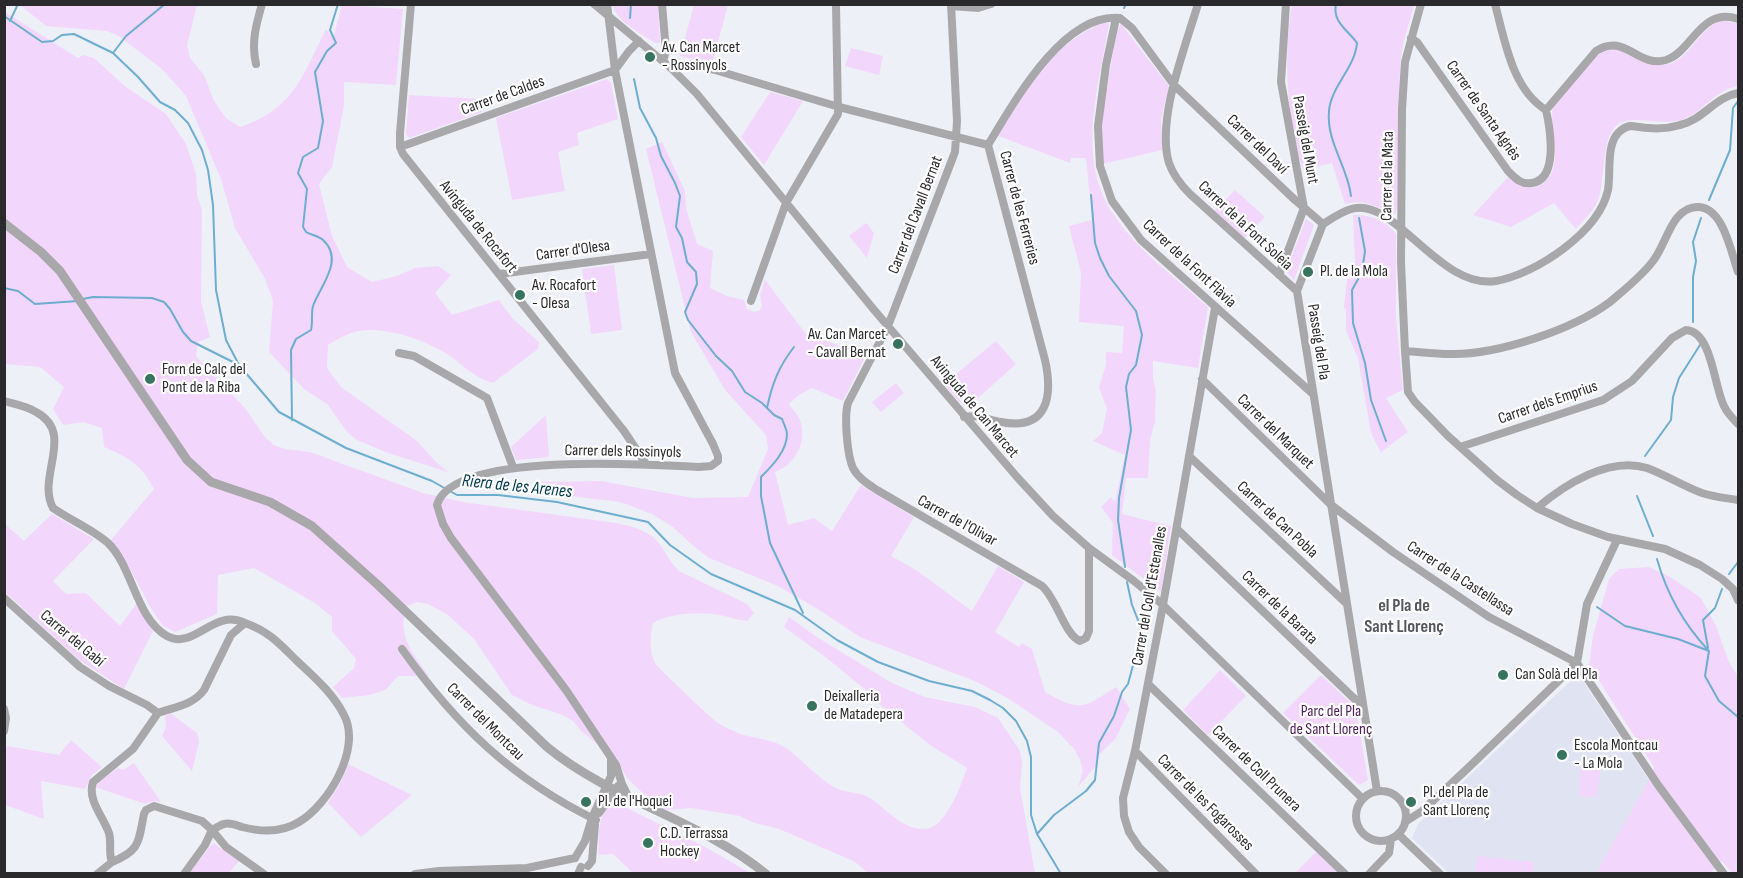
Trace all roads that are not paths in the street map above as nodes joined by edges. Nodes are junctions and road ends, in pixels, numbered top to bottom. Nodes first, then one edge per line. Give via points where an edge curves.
1 (262, 4) edge
2 (411, 4) edge
3 (594, 4) edge
4 (607, 4) edge
5 (663, 4) edge
6 (836, 4) edge
7 (991, 4) edge
8 (1198, 4) edge
9 (1286, 4) edge
10 (1420, 4) edge
11 (1496, 4) edge
12 (951, 5) edge
13 (608, 15) junction
14 (1116, 18) junction
15 (1738, 19) edge
16 (1411, 38) junction
17 (639, 41) junction
18 (663, 61) junction
19 (256, 64) dead end
20 (671, 68) junction
21 (615, 70) junction
22 (1174, 85) junction
23 (1738, 93) edge
24 (838, 107) junction
25 (1546, 110) junction
26 (956, 137) junction
27 (988, 145) junction
28 (400, 147) junction
29 (786, 202) junction
30 (1304, 208) junction
31 (4, 223) edge
32 (1323, 224) junction
33 (1401, 230) junction
34 (651, 254) junction
35 (1738, 272) edge
36 (499, 274) junction
37 (1279, 275) junction
38 (1297, 291) junction
39 (751, 301) dead end
40 (1215, 308) junction
41 (888, 326) junction
42 (1405, 351) junction
43 (399, 353) dead end
44 (1202, 379) junction
45 (1313, 394) junction
46 (4, 401) edge
47 (964, 417) junction
48 (1738, 424) edge
49 (1460, 447) junction
50 (1189, 456) junction
51 (646, 464) junction
52 (513, 467) junction
53 (1738, 500) edge
54 (1330, 504) junction
55 (1537, 508) junction
56 (1176, 529) junction
57 (1617, 540) junction
58 (1089, 548) junction
59 (4, 598) edge
60 (1738, 600) edge
61 (1346, 603) junction
62 (1163, 605) junction
63 (245, 623) junction
64 (402, 649) dead end
65 (1577, 663) junction
66 (1148, 684) junction
67 (1363, 707) junction
68 (4, 709) edge
69 (158, 713) junction
70 (4, 731) edge
71 (1135, 751) junction
72 (615, 773) junction
73 (592, 779) junction
74 (606, 786) junction
75 (616, 791) junction
76 (1377, 791) junction
77 (631, 798) junction
78 (1363, 799) junction
79 (594, 819) junction
80 (1405, 822) junction
81 (212, 830) junction
82 (1398, 834) junction
83 (1391, 839) junction
84 (577, 855) junction
85 (591, 855) junction
86 (112, 862) junction
87 (582, 869) edge
88 (1721, 872) edge
89 (97, 873) edge
90 (184, 873) edge
91 (264, 873) edge
92 (415, 873) edge
93 (594, 873) edge
94 (766, 873) edge
95 (1166, 873) edge
96 (1256, 873) edge
97 (1345, 873) edge
98 (1369, 873) edge
99 (1440, 873) edge

1 - 19 street via 254,41
2 - 28 street
3 - 13 street, Avinguda de Can Marcet
4 - 13 street, Carrer dels Rossinyols
5 - 18 street
6 - 24 street
7 - 12 street via 978,8
8 - 22 street, Carrer de la Font Soleia
9 - 30 street, Passeig del Munt via 1281,82
10 - 16 street, Carrer de la Mata
11 - 25 street via 1506,46 1523,89
12 - 26 street, Carrer del Cavall Bernat
13 - 17 street, Avinguda de Can Marcet
13 - 21 street, Carrer dels Rossinyols
14 - 22 street, Carrer del Daví via 1127,22
14 - 27 street via 1090,22 1049,56 1022,88
14 - 40 street, Carrer de la Font Flàvia via 1098,126 1100,166 1108,190 1141,240
15 - 25 street via 1713,20 1675,56 1662,61 1616,44 1607,45 1596,51
16 - 25 street, Carrer de Santa Agnès via 1508,171 1524,183 1541,180 1549,168 1551,141
16 - 33 street, Carrer de la Mata via 1402,109
17 - 18 street, Avinguda de Can Marcet
17 - 21 street
18 - 20 street, Avinguda de Can Marcet
20 - 24 street, Carrer de les Ferreries via 690,64
20 - 29 street, Avinguda de Can Marcet
21 - 28 street, Carrer de Caldes
21 - 34 street, Carrer dels Rossinyols
22 - 30 street, Carrer del Daví
22 - 37 street, Carrer de la Font Soleia via 1166,145 1175,176
23 - 33 street via 1724,97 1691,122 1652,129 1630,126 1620,131 1611,150 1608,190 1592,223 1557,253 1520,273 1486,282 1464,277
24 - 26 street, Carrer de les Ferreries
24 - 29 street via 831,128
26 - 27 street, Carrer de les Ferreries
26 - 41 street, Carrer del Cavall Bernat via 955,152
27 - 47 street, Carrer de les Ferreries via 1045,360 1049,390 1044,409 1026,422
28 - 36 street, Avinguda de Rocafort via 406,160
29 - 39 street
29 - 41 street, Avinguda de Can Marcet
30 - 32 street, Carrer del Daví
30 - 37 street, Passeig del Munt
31 - 73 street via 48,257 73,289 196,470 210,482 270,502 312,526 547,747
32 - 33 street via 1352,208 1372,208
32 - 38 street, Passeig del Pla
33 - 42 street, Carrer de la Mata
34 - 36 street, Carrer d'Olesa
34 - 51 street, Carrer dels Rossinyols via 675,373 718,459 715,464 699,467
35 - 42 street via 1719,218 1710,210 1695,207 1678,216 1648,267 1611,301 1587,316 1531,339 1480,352
36 - 51 street, Avinguda de Rocafort
37 - 38 street, Carrer de la Font Soleia
38 - 45 street, Passeig del Pla
40 - 44 street, Carrer del Coll d'Estenalles
40 - 45 street, Carrer de la Font Flàvia
41 - 47 street, Avinguda de Can Marcet
41 - 58 street, Carrer de l'Olivar via 846,408 850,461 861,479 1042,586 1072,635 1080,641 1089,631
42 - 49 street, Carrer de la Mata via 1408,392
43 - 52 street via 414,356 487,398
44 - 50 street, Carrer del Coll d'Estenalles
44 - 54 street, Carrer del Marquet
45 - 54 street, Passeig del Pla
46 - 63 street via 36,411 47,420 55,447 47,491 49,501 53,508 108,543 147,615 160,631 185,639 221,620 232,618
47 - 58 street, Avinguda de Can Marcet via 1039,500
48 - 49 street, Carrer dels Emprius via 1724,406 1704,341 1696,332 1686,330 1672,338 1632,381 1603,400
49 - 55 street, Carrer de la Mata
50 - 56 street, Carrer del Coll d'Estenalles
50 - 61 street, Carrer de Can Pobla
51 - 52 street, Carrer dels Rossinyols
52 - 72 street, Carrer dels Rossinyols via 446,489 437,505 439,514 451,538 549,666 610,755 616,765
53 - 55 street via 1705,494 1647,469 1630,466 1588,474
54 - 61 street, Passeig del Pla
54 - 65 street, Carrer de la Castellassa via 1489,617
55 - 57 street, Carrer de la Mata
56 - 62 street, Carrer del Coll d'Estenalles
56 - 67 street, Carrer de la Barata
57 - 60 street, Carrer de la Mata via 1665,549 1700,565 1734,590
57 - 65 street via 1587,604
58 - 62 street, Avinguda de Can Marcet
59 - 69 street, Carrer del Gabí via 80,667
61 - 67 street, Passeig del Pla
62 - 66 street, Carrer del Coll d'Estenalles
62 - 78 street, Avinguda de Can Marcet
63 - 69 street via 231,634 198,698
63 - 81 street via 262,629 326,689 345,717 348,745 343,765 326,798 300,822 278,830 225,823
64 - 79 street, Carrer del Montcau via 436,694 499,759 536,787
65 - 80 street via 1422,811
65 - 88 street, Carrer de la Castellassa
66 - 71 street, Carrer del Coll d'Estenalles
66 - 97 street, Carrer de Coll Prunera
67 - 76 street, Passeig del Pla
68 - 70 street
69 - 86 street via 133,750 93,782 90,790 109,834
71 - 95 street, Carrer del Coll d'Estenalles via 1123,798 1125,824 1139,847
71 - 96 street, Carrer de les Fogarosses
72 - 73 street
72 - 74 street
72 - 75 street via 619,783
72 - 77 street, Carrer dels Rossinyols
73 - 74 street
74 - 75 street
74 - 79 street
75 - 77 street
75 - 79 street
76 - 78 street
76 - 80 street via 1399,798 1405,809
77 - 94 street via 730,848
78 - 83 street via 1356,811 1362,832 1376,840
79 - 84 street
79 - 85 street
80 - 82 street
81 - 86 street via 202,821 149,807 137,846
81 - 90 street
81 - 91 street via 226,847
82 - 83 street
82 - 99 street
83 - 98 street via 1389,853
84 - 85 street via 586,851
84 - 87 street via 576,863
84 - 92 street via 527,868
85 - 87 street via 591,861
86 - 89 street
87 - 93 street

